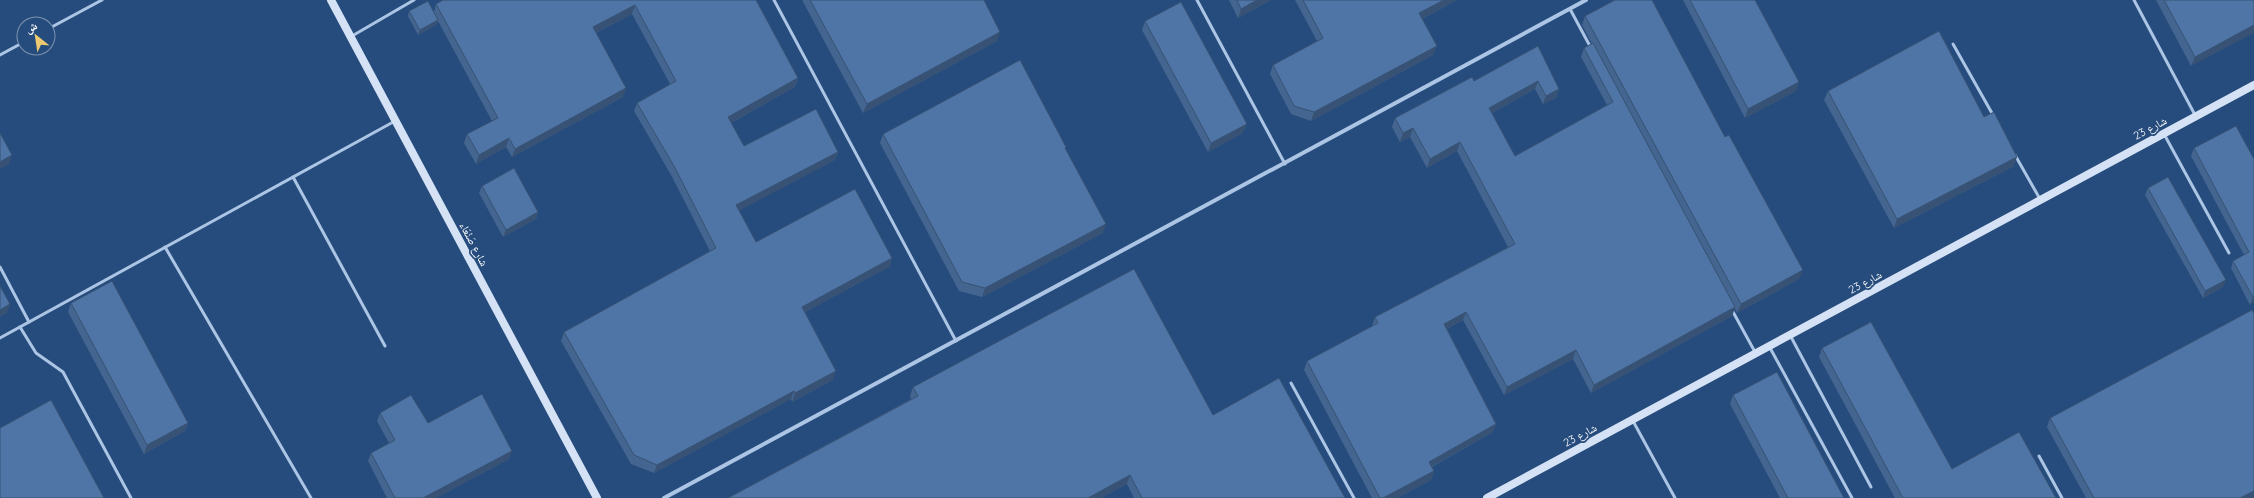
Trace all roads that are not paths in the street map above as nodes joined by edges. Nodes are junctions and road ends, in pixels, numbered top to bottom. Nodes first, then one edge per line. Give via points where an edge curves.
1 (102, 0) edge
2 (331, 0) edge
3 (414, 0) edge
4 (774, 0) edge
5 (1197, 0) edge
6 (1586, 0) edge
7 (2134, 0) edge
8 (407, 2) edge
9 (1570, 9) junction
10 (56, 25) edge
11 (352, 36) junction
12 (1953, 44) dead end
13 (16, 47) edge
14 (1593, 51) edge
15 (0, 56) edge
16 (2254, 86) edge
17 (2196, 116) junction
18 (1995, 119) edge
19 (396, 120) junction
20 (2164, 134) junction
21 (2014, 153) edge
22 (1285, 164) junction
23 (293, 177) junction
24 (2040, 200) junction
25 (165, 247) junction
26 (2229, 253) dead end
27 (0, 267) edge
28 (1729, 304) edge
29 (29, 322) junction
30 (20, 327) junction
31 (1790, 335) junction
32 (0, 338) edge
33 (956, 341) junction
34 (385, 346) dead end
35 (1769, 346) junction
36 (1756, 353) junction
37 (1291, 383) dead end
38 (1632, 420) junction
39 (2039, 456) dead end
40 (1871, 487) dead end
41 (131, 498) edge
42 (311, 498) edge
43 (597, 498) edge
44 (664, 498) edge
45 (1354, 498) edge
46 (1487, 498) edge
47 (1675, 498) edge
48 (1852, 498) edge
49 (2062, 498) edge

1 - 10 lane
2 - 11 street, شارع صَنْعَاء
3 - 8 lane
4 - 33 lane
5 - 22 lane
6 - 9 street
7 - 17 lane
8 - 11 lane
9 - 14 lane
9 - 22 street
11 - 19 street, شارع صَنْعَاء
12 - 18 lane
13 - 15 lane
16 - 17 street, شارع 23
17 - 20 street, شارع 23
19 - 23 lane
19 - 43 street, شارع صَنْعَاء
20 - 24 street, شارع 23
20 - 26 lane
21 - 24 lane
22 - 33 street
23 - 25 lane
23 - 34 lane
24 - 31 street, شارع 23
25 - 29 lane
25 - 42 lane
27 - 29 lane
28 - 36 lane
29 - 30 lane
30 - 32 lane
30 - 41 lane via 36,353 63,372
31 - 35 street, شارع 23
31 - 40 lane
33 - 44 street
35 - 36 street, شارع 23
35 - 48 lane
36 - 38 street, شارع 23
37 - 45 lane
38 - 46 street, شارع 23
38 - 47 lane
39 - 49 lane

